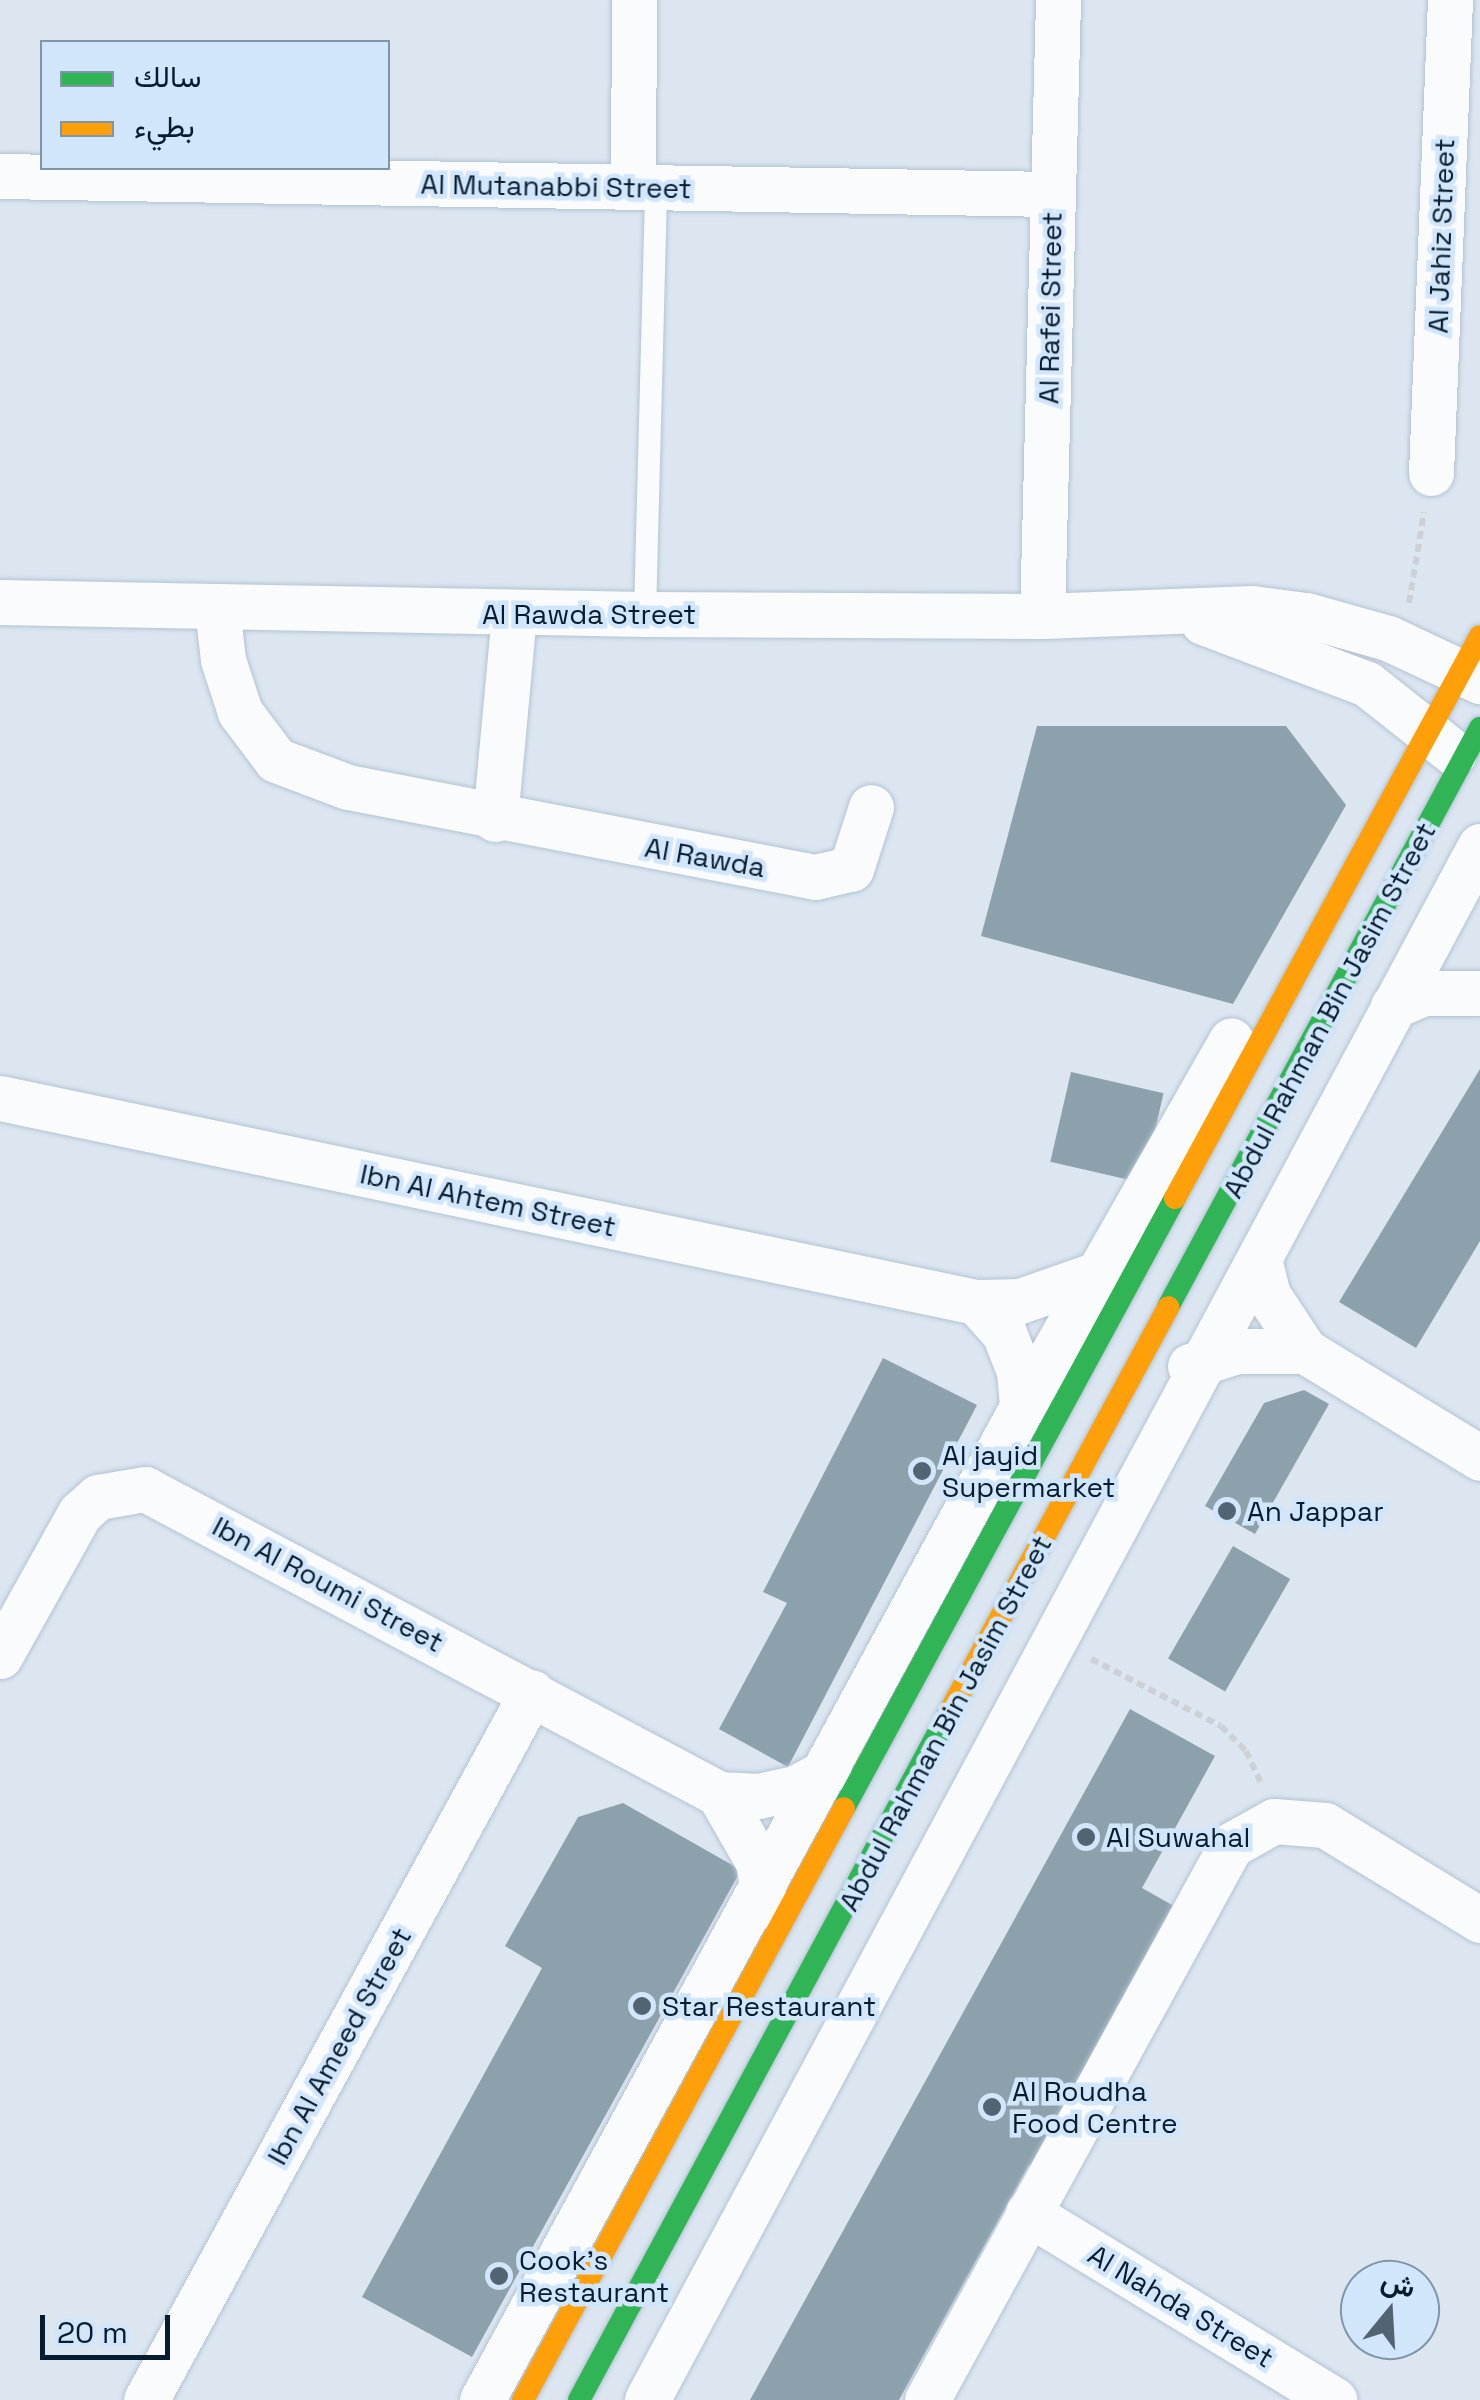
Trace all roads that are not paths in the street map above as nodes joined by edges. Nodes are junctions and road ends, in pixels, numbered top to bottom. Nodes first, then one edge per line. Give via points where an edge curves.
1 (634, 0) edge
2 (1058, 0) edge
3 (1450, 0) edge
4 (0, 176) edge
5 (644, 187) junction
6 (1053, 194) junction
7 (1431, 473) road end
8 (0, 602) edge
9 (217, 608) junction
10 (514, 614) junction
11 (644, 614) junction
12 (1178, 614) junction
13 (1042, 616) junction
14 (1474, 663) edge
15 (1428, 732) junction
16 (1472, 744) edge
17 (871, 806) dead end
18 (495, 819) junction
19 (1480, 846) edge
20 (1450, 902) junction
21 (1354, 920) junction
22 (1480, 980) edge
23 (1480, 993) edge
24 (1392, 1006) junction
25 (0, 1098) edge
26 (1260, 1262) junction
27 (1097, 1274) junction
28 (976, 1302) junction
29 (1304, 1351) junction
30 (1202, 1360) junction
31 (1122, 1395) junction
32 (1022, 1407) junction
33 (1480, 1458) edge
34 (0, 1656) edge
35 (532, 1692) junction
36 (829, 1770) junction
37 (719, 1794) junction
38 (765, 1890) junction
39 (1480, 1920) edge
40 (766, 1962) junction
41 (1028, 2213) junction
42 (635, 2298) junction
43 (146, 2400) edge
44 (482, 2400) edge
45 (523, 2400) edge
46 (579, 2400) edge
47 (639, 2400) edge
48 (647, 2400) edge
49 (927, 2400) edge
50 (1334, 2400) edge

1 - 5 street
2 - 6 street, Al Rafei Street
3 - 7 street, Al Jahiz Street
4 - 5 street, Al Mutanabbi Street
5 - 6 street, Al Mutanabbi Street
5 - 11 lane
6 - 13 street, Al Rafei Street
8 - 9 street, Al Rawda Street
9 - 10 street, Al Rawda Street
9 - 18 street, Al Rawda via 222,660 240,712 276,760 348,787
10 - 11 street, Al Rawda Street
10 - 18 street
11 - 13 street, Al Rawda Street
12 - 13 street, Al Rawda Street
12 - 14 street, Al Rawda Street via 1252,608 1306,615
12 - 15 street, Al Rawda Street via 1367,684
14 - 15 main road, Abdul Rahman Bin Jasim Street
15 - 16 street, Al Rawda Street
15 - 21 main road, Abdul Rahman Bin Jasim Street
16 - 21 main road, Abdul Rahman Bin Jasim Street
17 - 18 street, Al Rawda via 851,869 815,877
19 - 20 street, Abdul Rahman Bin Jasim Street
20 - 22 street via 1455,936
20 - 24 street, Abdul Rahman Bin Jasim Street
21 - 27 street, Abdul Rahman Bin Jasim Street via 1272,966
21 - 31 main road, Abdul Rahman Bin Jasim Street
21 - 40 main road, Abdul Rahman Bin Jasim Street
23 - 24 street via 1424,993
24 - 26 street, Abdul Rahman Bin Jasim Street
25 - 28 street, Ibn Al Ahtem Street
26 - 29 street via 1268,1295
26 - 30 street, Abdul Rahman Bin Jasim Street
27 - 28 street, Ibn Al Ahtem Street via 1020,1301
27 - 32 street, Abdul Rahman Bin Jasim Street
28 - 32 street via 1004,1334 1019,1372
29 - 30 street via 1267,1347
29 - 33 street
30 - 31 street
30 - 48 street, Abdul Rahman Bin Jasim Street
31 - 42 main road, Abdul Rahman Bin Jasim Street
32 - 36 street, Abdul Rahman Bin Jasim Street
34 - 35 street, Ibn Al Roumi Street via 80,1513 98,1497 134,1489 166,1498
35 - 37 street, Ibn Al Roumi Street
35 - 43 street, Ibn Al Ameed Street
36 - 37 street via 777,1792
36 - 38 street, Abdul Rahman Bin Jasim Street
37 - 38 street, Ibn Al Roumi Street via 742,1826
38 - 40 street, Ibn Al Roumi Street
38 - 44 street, Abdul Rahman Bin Jasim Street
39 - 41 street via 1324,1825 1274,1820 1246,1832 1219,1862
40 - 45 main road, Abdul Rahman Bin Jasim Street
41 - 49 street
41 - 50 street, Al Nahda Street
42 - 46 main road, Abdul Rahman Bin Jasim Street
42 - 47 street

